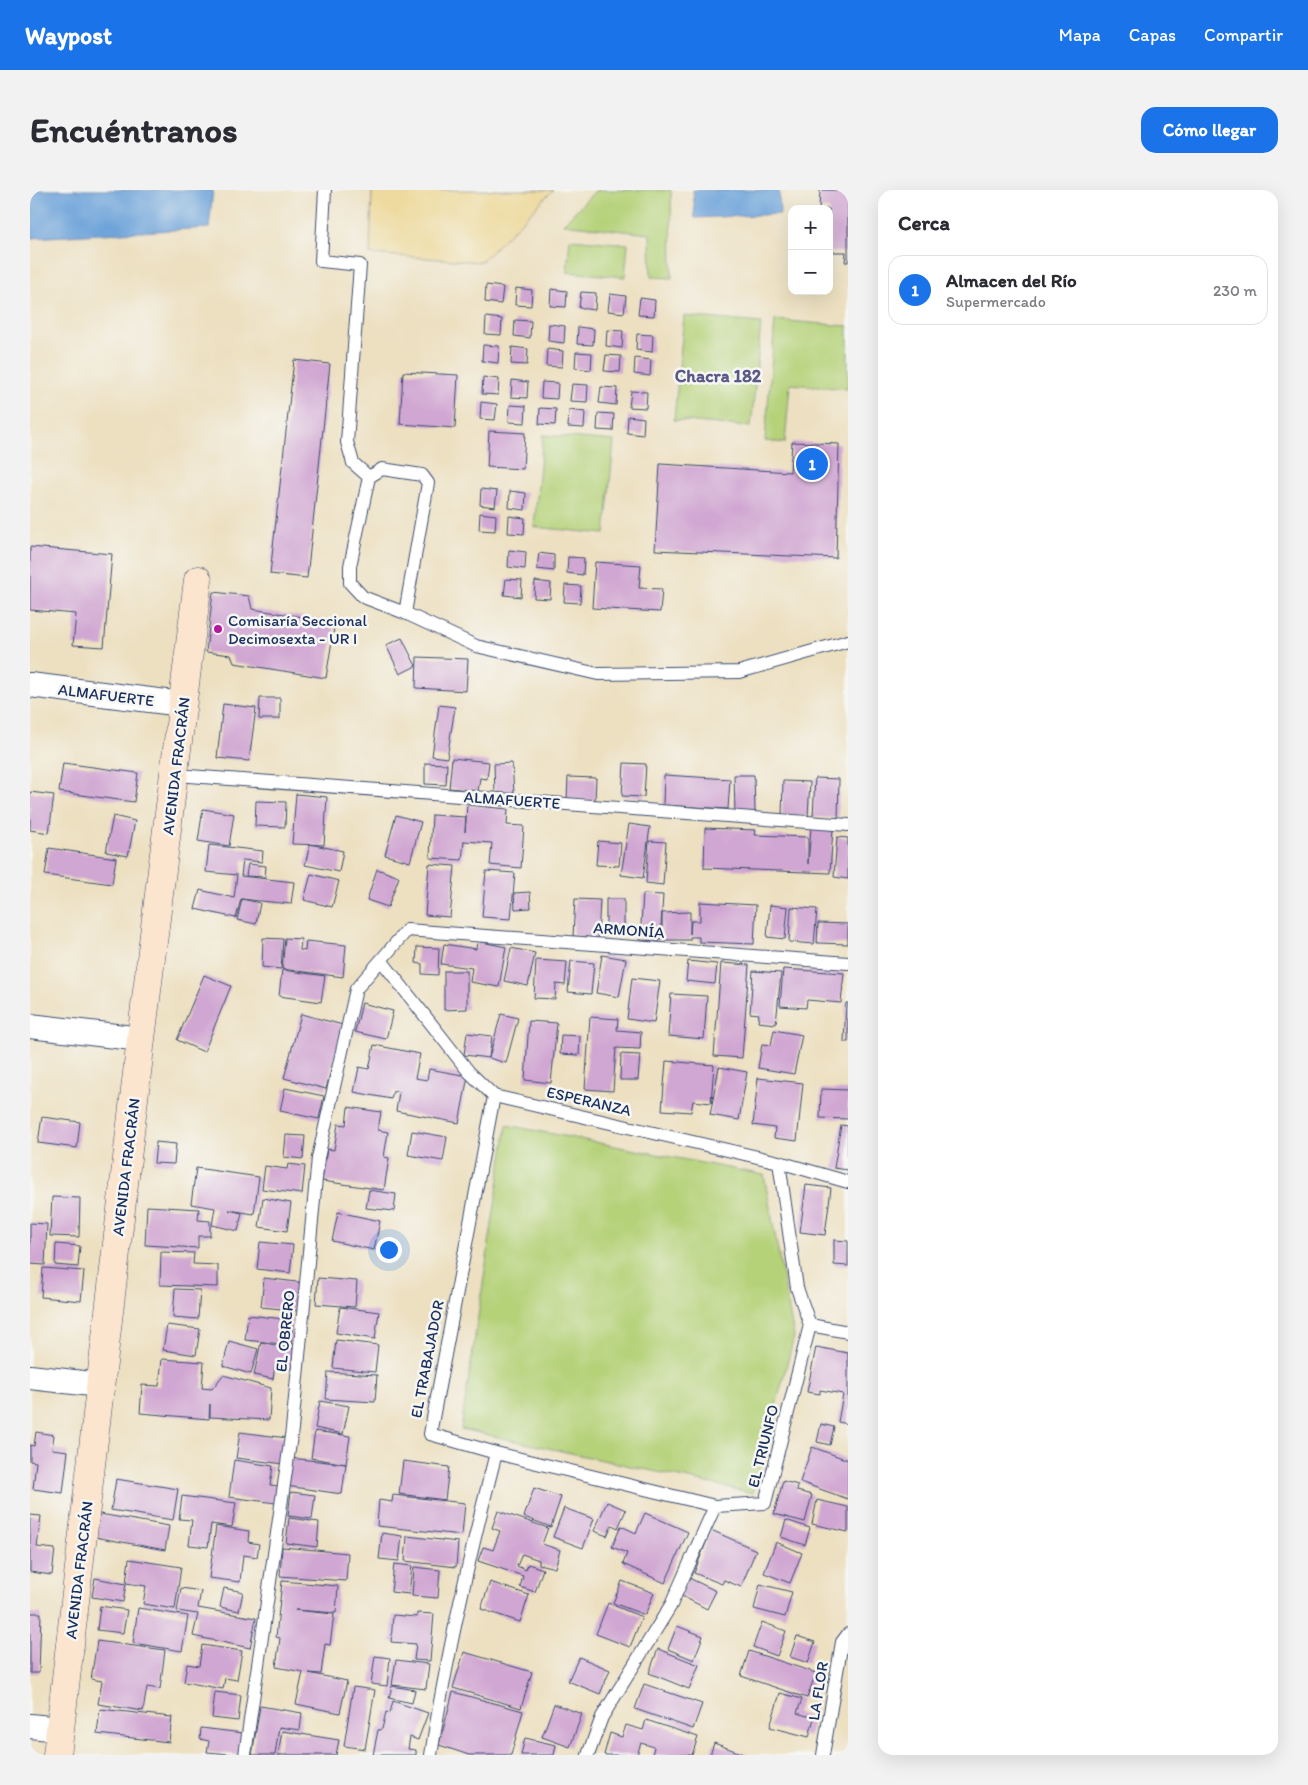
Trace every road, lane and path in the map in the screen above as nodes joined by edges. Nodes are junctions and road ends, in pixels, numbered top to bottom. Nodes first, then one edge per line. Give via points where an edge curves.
1 (325, 190) edge
2 (369, 478) junction
3 (198, 580) dead end
4 (405, 613) junction
5 (848, 641) edge
6 (30, 685) edge
7 (182, 704) junction
8 (176, 774) junction
9 (848, 825) edge
10 (407, 930) joint
11 (381, 960) junction
12 (848, 963) edge
13 (30, 1026) edge
14 (141, 1039) junction
15 (494, 1096) junction
16 (779, 1162) junction
17 (848, 1182) edge
18 (810, 1325) junction
19 (848, 1332) edge
20 (30, 1377) edge
21 (100, 1385) junction
22 (496, 1453) junction
23 (715, 1506) junction
24 (848, 1634) edge
25 (30, 1726) edge
26 (59, 1742) edge
27 (245, 1755) edge
28 (430, 1755) edge
29 (588, 1755) edge
30 (824, 1755) edge

1 - 2 lane via 321,261 360,265 348,442 353,463
2 - 4 lane via 350,566 350,582 363,597
2 - 4 lane via 382,469 422,475 428,483
3 - 7 main road, AVENIDA FRACRÁN
4 - 5 lane via 476,646 598,674 740,672
6 - 7 street, ALMAFUERTE
7 - 8 main road, AVENIDA FRACRÁN
8 - 9 lane, ALMAFUERTE
8 - 14 main road, AVENIDA FRACRÁN
10 - 11 lane, EL OBRERO
10 - 12 lane, ARMONÍA
11 - 15 lane via 469,1072
11 - 27 lane, EL OBRERO via 356,989 318,1158 292,1429
13 - 14 street
14 - 21 main road, AVENIDA FRACRÁN
15 - 16 lane, ESPERANZA
15 - 22 lane, EL TRABAJADOR via 430,1434
16 - 17 lane, ESPERANZA
16 - 18 lane via 797,1288
18 - 19 lane
18 - 23 lane, EL TRIUNFO via 765,1503
20 - 21 street
21 - 26 main road, AVENIDA FRACRÁN
22 - 23 lane
22 - 28 lane via 471,1549
23 - 29 lane via 671,1605 602,1717
24 - 30 lane, LA FLOR via 842,1642
25 - 26 street

